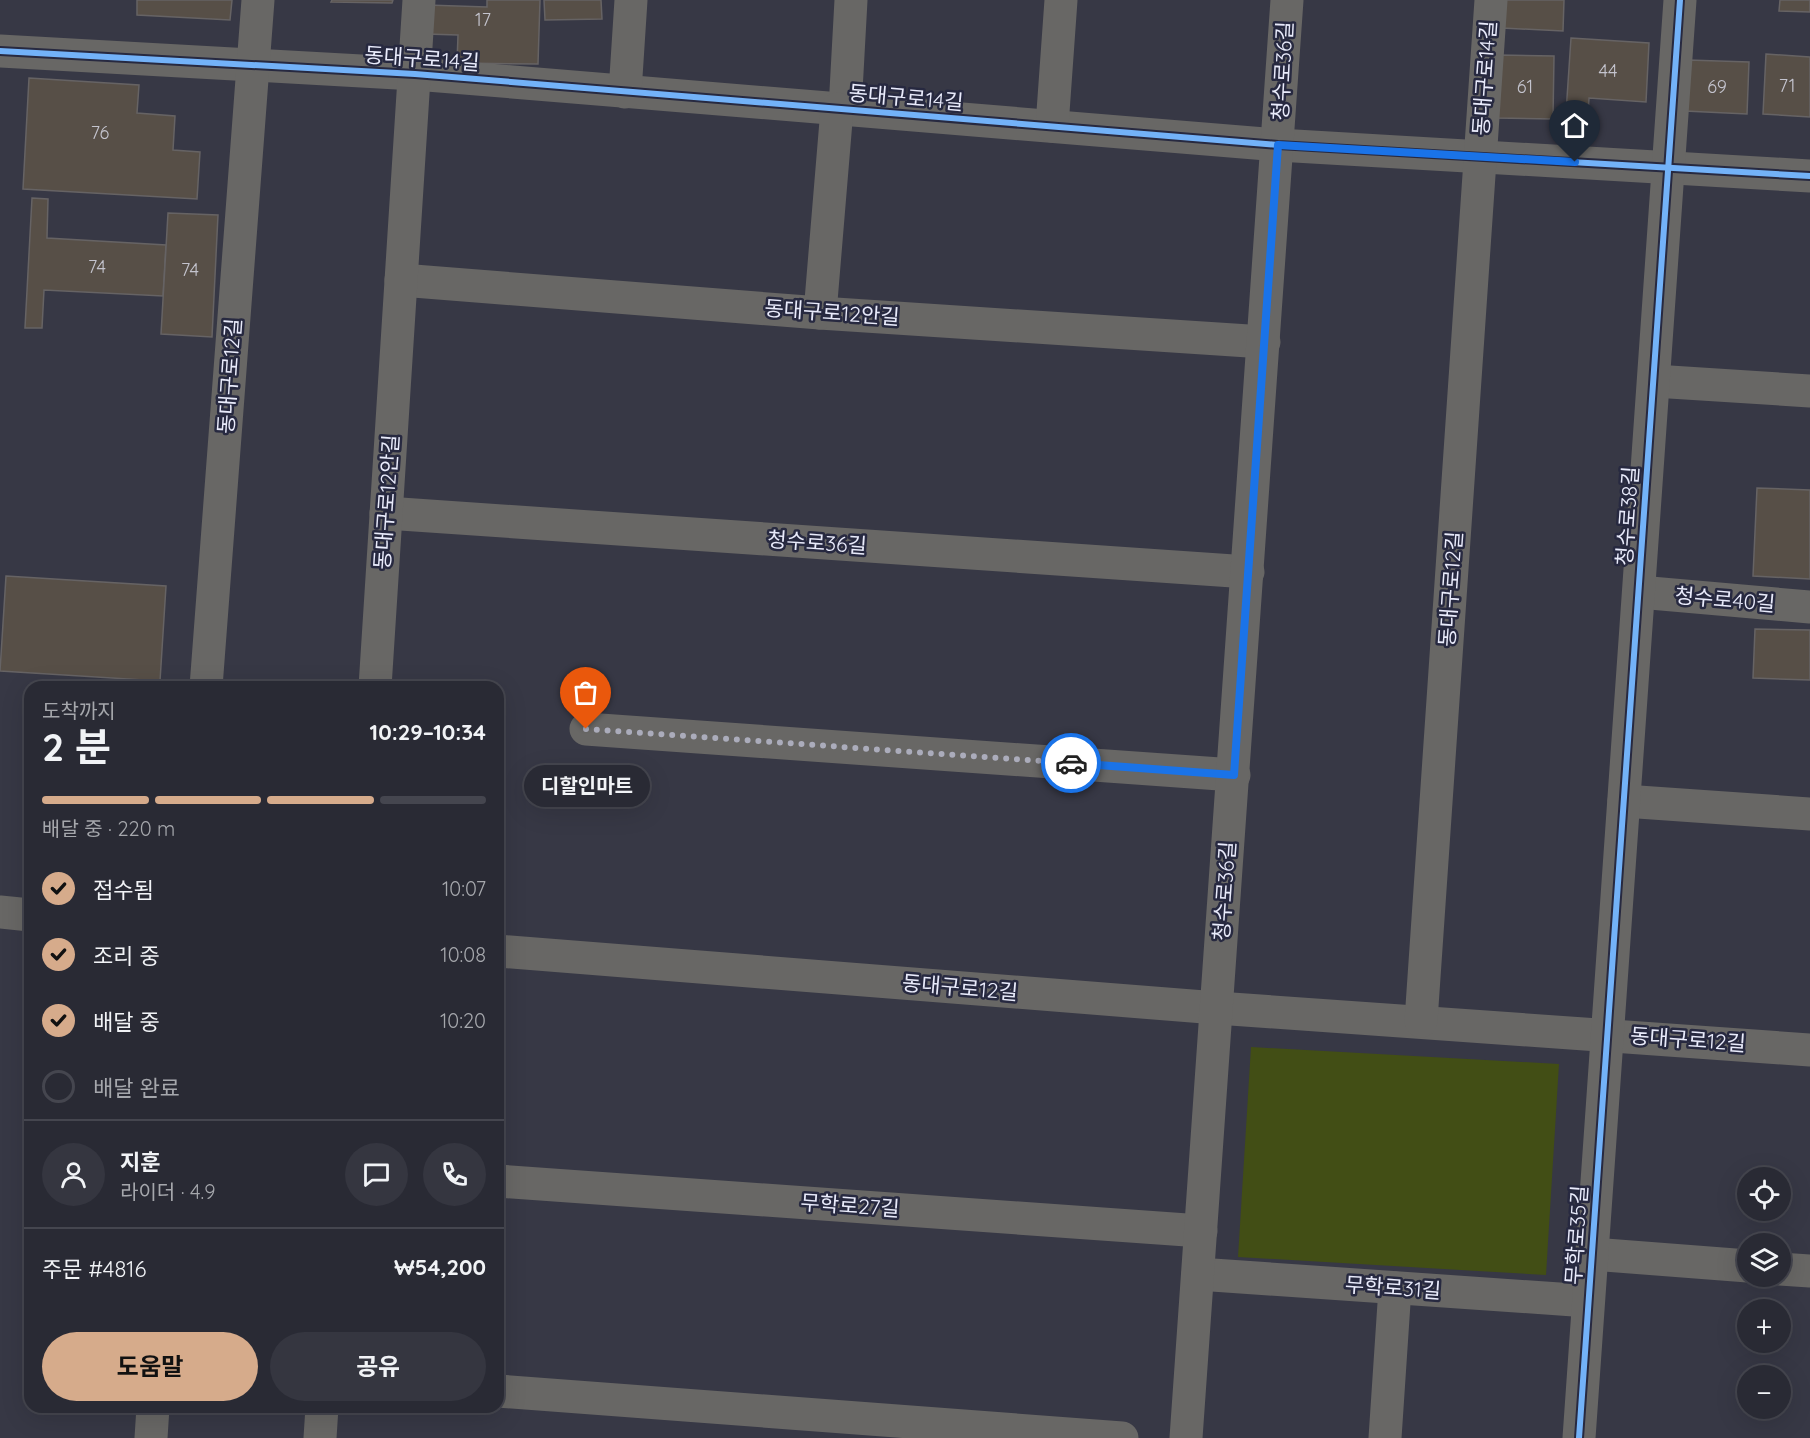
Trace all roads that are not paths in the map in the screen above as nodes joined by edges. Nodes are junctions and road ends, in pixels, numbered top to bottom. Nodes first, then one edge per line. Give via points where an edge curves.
1 (258, 0) edge
2 (419, 0) edge
3 (632, 0) edge
4 (851, 0) edge
5 (1061, 0) edge
6 (1287, 0) edge
7 (1491, 0) edge
8 (1680, 0) edge
9 (0, 51) edge
10 (254, 66) junction
11 (415, 74) junction
12 (625, 92) junction
13 (841, 109) junction
14 (1052, 126) junction
15 (1278, 145) junction
16 (1480, 157) junction
17 (1669, 168) junction
18 (1810, 176) edge
19 (401, 280) junction
20 (820, 313) junction
21 (1264, 342) junction
22 (1654, 381) junction
23 (1810, 391) edge
24 (386, 513) junction
25 (1248, 572) junction
26 (1639, 592) junction
27 (1810, 607) edge
28 (206, 681) edge
29 (375, 681) edge
30 (586, 729) dead end
31 (1234, 775) junction
32 (1624, 801) junction
33 (1810, 814) edge
34 (0, 912) edge
35 (24, 914) edge
36 (504, 951) edge
37 (1217, 1008) junction
38 (1421, 1022) junction
39 (1607, 1034) junction
40 (1810, 1050) edge
41 (504, 1181) edge
42 (1201, 1231) junction
43 (1592, 1254) junction
44 (1737, 1265) edge
45 (1791, 1270) edge
46 (1810, 1271) edge
47 (1198, 1274) junction
48 (1395, 1288) junction
49 (1588, 1301) junction
50 (504, 1390) edge
51 (153, 1413) edge
52 (322, 1413) edge
53 (151, 1438) edge
54 (320, 1438) edge
55 (1122, 1438) edge
56 (1186, 1438) edge
57 (1385, 1438) edge
58 (1579, 1438) edge

1 - 10 street
2 - 11 street, 동대구로14길
3 - 12 street
4 - 13 street
5 - 14 street
6 - 15 street, 청수로36길
7 - 16 street, 동대구로14길
8 - 17 street, 청수로38길
9 - 10 street, 동대구로14길
10 - 11 street, 동대구로14길
10 - 28 street, 동대구로12길
11 - 12 street, 동대구로14길
11 - 19 street, 동대구로12안길
12 - 13 street, 동대구로14길
13 - 14 street, 동대구로14길
13 - 20 street, 동대구로14길
14 - 15 street, 동대구로14길
15 - 16 street, 동대구로14길
15 - 21 street, 청수로36길
16 - 17 street, 동대구로14길
16 - 38 street, 동대구로12길
17 - 18 street, 동대구로14길
17 - 22 street, 청수로38길
19 - 20 street, 동대구로12안길
19 - 24 street, 동대구로12안길
20 - 21 street, 동대구로12안길
21 - 25 street, 청수로36길
22 - 23 street
22 - 26 street, 청수로38길
24 - 25 street, 청수로36길
24 - 29 street, 동대구로12안길
25 - 31 street, 청수로36길
26 - 27 street, 청수로40길
26 - 32 street, 청수로38길
30 - 31 street
31 - 37 street, 청수로36길
32 - 33 street
32 - 39 street, 청수로38길
34 - 35 street
36 - 37 street, 동대구로12길
37 - 38 street, 동대구로12길
37 - 42 street
38 - 39 street, 동대구로12길
39 - 40 street, 동대구로12길
39 - 43 street, 무학로35길
41 - 42 street, 무학로27길
42 - 47 street
43 - 44 street, 무학로35길
43 - 49 street, 무학로35길
45 - 46 street
47 - 48 street, 무학로31길
47 - 56 street
48 - 49 street, 무학로31길
48 - 57 street
49 - 58 street, 무학로35길
50 - 55 street
51 - 53 street
52 - 54 street

